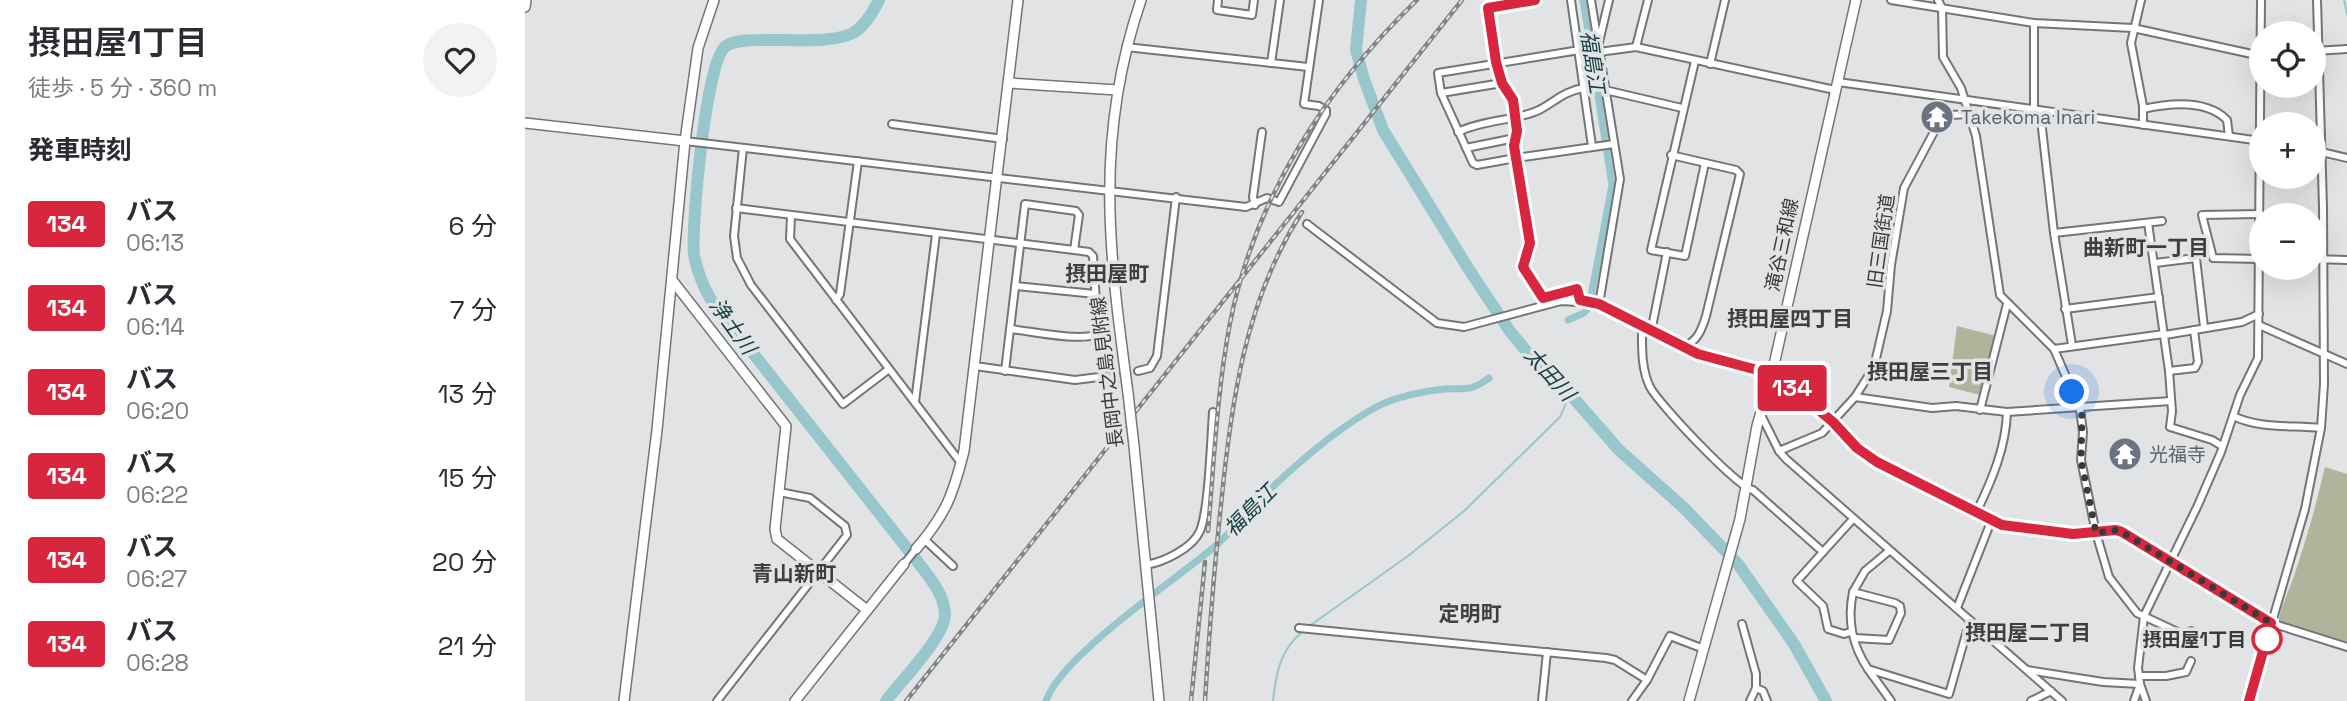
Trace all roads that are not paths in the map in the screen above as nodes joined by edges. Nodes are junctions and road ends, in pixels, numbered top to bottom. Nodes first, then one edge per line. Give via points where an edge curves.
1 (526, 0) edge
2 (713, 0) edge
3 (1018, 0) edge
4 (1141, 0) edge
5 (1218, 0) edge
6 (1254, 0) edge
7 (1280, 0) edge
8 (1318, 0) edge
9 (1535, 0) edge
10 (1571, 0) edge
11 (1591, 0) edge
12 (1609, 0) edge
13 (1648, 0) edge
14 (1725, 0) edge
15 (1856, 0) edge
16 (1891, 0) edge
17 (1938, 0) edge
18 (2141, 0) edge
19 (2261, 0) edge
20 (2317, 0) edge
21 (525, 7) edge
22 (1941, 8) junction
23 (2261, 21) edge
24 (2317, 21) edge
25 (2034, 23) junction
26 (2133, 28) junction
27 (1126, 47) junction
28 (1636, 47) junction
29 (1597, 49) junction
30 (2347, 49) edge
31 (1578, 50) junction
32 (2326, 50) edge
33 (2249, 53) edge
34 (1695, 61) junction
35 (1496, 62) junction
36 (1271, 63) junction
37 (1710, 64) junction
38 (1308, 67) junction
39 (1010, 83) junction
40 (1502, 83) junction
41 (1836, 86) junction
42 (1584, 88) junction
43 (1117, 90) junction
44 (1605, 90) junction
45 (1441, 93) junction
46 (1964, 99) junction
47 (1682, 108) junction
48 (2143, 109) junction
49 (2037, 110) junction
50 (1969, 114) junction
51 (1515, 115) junction
52 (525, 123) edge
53 (892, 124) dead end
54 (2143, 125) junction
55 (1262, 132) dead end
56 (1458, 132) junction
57 (2229, 136) junction
58 (1515, 138) junction
59 (1003, 139) junction
60 (2249, 139) edge
61 (690, 142) junction
62 (1612, 144) junction
63 (1592, 146) junction
64 (743, 148) junction
65 (1466, 148) junction
66 (2326, 152) edge
67 (1671, 155) junction
68 (1516, 158) junction
69 (2347, 158) edge
70 (858, 161) junction
71 (1705, 163) junction
72 (998, 178) junction
73 (1108, 190) junction
74 (1176, 197) junction
75 (1255, 205) junction
76 (736, 208) junction
77 (2249, 214) edge
78 (791, 216) junction
79 (2162, 221) dead end
80 (848, 223) junction
81 (2148, 223) junction
82 (1307, 224) dead end
83 (2054, 233) junction
84 (936, 234) junction
85 (990, 240) junction
86 (1020, 244) junction
87 (1074, 250) junction
88 (1667, 252) junction
89 (2249, 258) edge
90 (2326, 259) edge
91 (2347, 260) edge
92 (2155, 263) junction
93 (672, 280) junction
94 (2260, 280) edge
95 (2322, 280) edge
96 (1015, 286) junction
97 (1095, 294) junction
98 (2159, 297) junction
99 (836, 300) junction
100 (1582, 300) junction
101 (1597, 304) junction
102 (2007, 304) junction
103 (2065, 309) junction
104 (2259, 314) junction
105 (2259, 325) junction
106 (1642, 327) junction
107 (2204, 327) junction
108 (1010, 329) junction
109 (2194, 330) junction
110 (1651, 332) junction
111 (2164, 335) junction
112 (2072, 345) junction
113 (1682, 347) junction
114 (2054, 349) junction
115 (2323, 355) junction
116 (2347, 364) edge
117 (975, 366) junction
118 (889, 369) junction
119 (1005, 371) junction
120 (1138, 371) tunnel mouth
121 (2169, 371) junction
122 (1107, 376) tunnel mouth
123 (1771, 378) junction
124 (1855, 397) junction
125 (915, 401) junction
126 (2171, 401) junction
127 (2080, 409) junction
128 (1980, 410) junction
129 (1213, 412) dead end
130 (1760, 412) junction
131 (2007, 412) junction
132 (2233, 416) junction
133 (1833, 422) junction
134 (2321, 428) junction
135 (2222, 446) junction
136 (1779, 451) junction
137 (961, 463) junction
138 (1747, 490) junction
139 (779, 492) junction
140 (1977, 511) junction
141 (1853, 519) junction
142 (1992, 519) junction
143 (2096, 533) junction
144 (924, 539) junction
145 (916, 549) joint
146 (1889, 551) junction
147 (1823, 552) junction
148 (2171, 562) junction
149 (904, 564) joint
150 (953, 566) dead end
151 (1147, 570) junction
152 (819, 572) junction
153 (1853, 592) junction
154 (1957, 608) junction
155 (867, 610) junction
156 (2144, 616) junction
157 (1970, 620) junction
158 (2271, 623) junction
159 (1742, 624) dead end
160 (1299, 628) dead end
161 (1853, 635) junction
162 (2187, 636) dead end
163 (2347, 647) edge
164 (1704, 649) junction
165 (1546, 652) junction
166 (2191, 661) dead end
167 (1868, 669) junction
168 (2026, 670) junction
169 (2139, 676) junction
170 (1647, 680) junction
171 (2140, 684) junction
172 (1756, 688) junction
173 (2051, 691) junction
174 (1947, 698) edge
175 (624, 701) edge
176 (717, 701) edge
177 (795, 701) edge
178 (1159, 701) edge
179 (1542, 701) edge
180 (1632, 701) edge
181 (1689, 701) edge
182 (1750, 701) edge
183 (1767, 701) edge
184 (1891, 701) edge
185 (2031, 701) edge
186 (2062, 701) edge
187 (2134, 701) edge
188 (2146, 701) edge
189 (2249, 701) edge

1 - 21 street
2 - 61 street via 698,48
3 - 39 street
4 - 27 street, 長岡中之島見附線
5 - 6 street via 1217,10 1252,15
7 - 36 street
8 - 38 street
9 - 35 street via 1488,8
10 - 31 street
11 - 29 street
12 - 29 street
13 - 28 street
14 - 37 street
15 - 41 street, 滝谷三和線
16 - 22 street
17 - 22 street
18 - 26 street
19 - 23 street
20 - 24 street
22 - 25 street
22 - 46 street via 1941,49
25 - 26 street
25 - 49 street
26 - 33 street
26 - 48 street via 2131,49
27 - 36 street
27 - 43 street, 長岡中之島見附線
28 - 29 street
28 - 34 street
29 - 31 street
29 - 44 street
30 - 32 street
31 - 35 street
31 - 42 street
34 - 37 street
34 - 47 street
35 - 40 street
35 - 45 street via 1441,71 1437,75
36 - 38 street
37 - 41 street
38 - 75 street via 1304,104 1319,106 1326,114 1279,202 1267,198
39 - 43 street
39 - 59 street
40 - 45 street
40 - 51 street via 1513,100
41 - 46 street
41 - 123 street, 滝谷三和線
42 - 51 street via 1566,91 1538,110
42 - 63 street
43 - 73 street, 長岡中之島見附線
44 - 47 street
44 - 62 street
45 - 56 street
46 - 49 street
46 - 50 street
47 - 67 street
48 - 54 street
48 - 57 street via 2180,104 2214,111 2227,120
49 - 54 street
49 - 83 street
50 - 102 street via 1998,290
50 - 124 street, 旧三国街道 via 1951,116 1935,130 1904,188 1876,360
51 - 56 street
51 - 58 street
52 - 61 street
53 - 59 street
54 - 57 street
55 - 75 street
56 - 65 street
57 - 60 street
58 - 65 street
58 - 68 street
59 - 72 street
61 - 64 street
61 - 93 street
62 - 63 street
62 - 101 street via 1619,186
63 - 68 street
64 - 70 street
64 - 76 street
65 - 68 street via 1477,165
66 - 69 street
67 - 71 street
67 - 88 street via 1651,250
68 - 100 street via 1530,243 1523,267 1543,298 1574,288
70 - 72 street
70 - 80 street
71 - 88 street via 1685,256
71 - 113 street via 1736,170 1740,177 1706,316 1695,339
72 - 73 street
72 - 85 street
73 - 74 street
73 - 151 street, 長岡中之島見附線, bridge via 1112,271
74 - 75 street
74 - 120 street via 1157,356 1150,368
76 - 78 street
76 - 118 street via 734,247 742,271 843,404
77 - 89 street via 2202,215 2213,258
78 - 80 street
78 - 99 street via 790,239
79 - 81 street
80 - 84 street
80 - 99 street
81 - 83 street
81 - 92 street
82 - 100 street via 1430,320 1449,327
83 - 103 street
84 - 85 street
84 - 125 street
85 - 86 street
85 - 117 street
86 - 87 street
86 - 87 street via 1025,204 1076,211
86 - 96 street
87 - 97 street via 1093,256
88 - 110 street
90 - 91 street
92 - 98 street
92 - 107 street via 2196,258
93 - 139 street via 786,426
93 - 175 street
94 - 104 street
95 - 115 street
96 - 97 street
96 - 108 street
97 - 108 street via 1098,334
98 - 103 street
98 - 111 street
99 - 118 street
100 - 101 street
101 - 106 street
102 - 114 street
102 - 128 street
103 - 112 street
104 - 105 street
104 - 107 street via 2242,322
105 - 115 street
105 - 132 street via 2256,365
106 - 110 street
106 - 138 street via 1650,387
107 - 109 street
108 - 119 street
109 - 111 street
109 - 121 street via 2195,368
110 - 113 street
111 - 112 street
111 - 121 street
112 - 114 street
113 - 123 street
114 - 127 street
115 - 116 street
115 - 134 street
117 - 119 street
117 - 137 street
118 - 125 street
119 - 122 street via 1075,380
121 - 126 street
123 - 130 street, 滝谷三和線
123 - 133 street via 1799,392
124 - 128 street
124 - 133 street, 旧三国街道
125 - 137 street
126 - 127 street
126 - 135 street via 2170,428
127 - 131 street
127 - 143 street via 2081,460
128 - 131 street
129 - 151 street via 1199,532
130 - 136 street
130 - 138 street, 滝谷三和線
131 - 140 street via 1995,472
132 - 134 street via 2258,426
132 - 135 street
133 - 136 street, 旧三国街道 via 1813,438
133 - 140 street via 1877,462
134 - 158 street via 2308,496
135 - 148 street
136 - 141 street
137 - 144 street via 949,503
138 - 147 street via 1753,490
138 - 164 street, 滝谷三和線
139 - 152 street via 777,539
139 - 152 street via 810,498 847,528 848,536
140 - 142 street
141 - 146 street
141 - 147 street
142 - 143 street via 2045,532
142 - 154 street
143 - 148 street via 2116,530
143 - 156 street via 2109,577 2133,609
144 - 145 street
144 - 150 street
145 - 149 street
146 - 153 street via 1865,571
146 - 154 street
147 - 161 street via 1797,581 1823,606 1828,629
148 - 156 street
148 - 158 street
149 - 155 street
151 - 178 street, 長岡中之島見附線
152 - 155 street
152 - 176 street
153 - 161 street
153 - 161 street via 1895,603 1901,613 1889,640
154 - 157 street
155 - 177 street
156 - 162 street
156 - 169 street
157 - 168 street
157 - 174 street
158 - 163 street
158 - 189 street
159 - 172 street
160 - 165 street
161 - 167 street
164 - 170 street via 1670,636
164 - 181 street, 滝谷三和線
165 - 170 street via 1615,660
165 - 179 street
166 - 169 street via 2186,672
167 - 174 street
167 - 184 street
168 - 171 street
168 - 173 street
169 - 171 street
170 - 180 street
171 - 187 street
171 - 188 street
172 - 182 street
172 - 183 street
173 - 185 street
173 - 186 street

